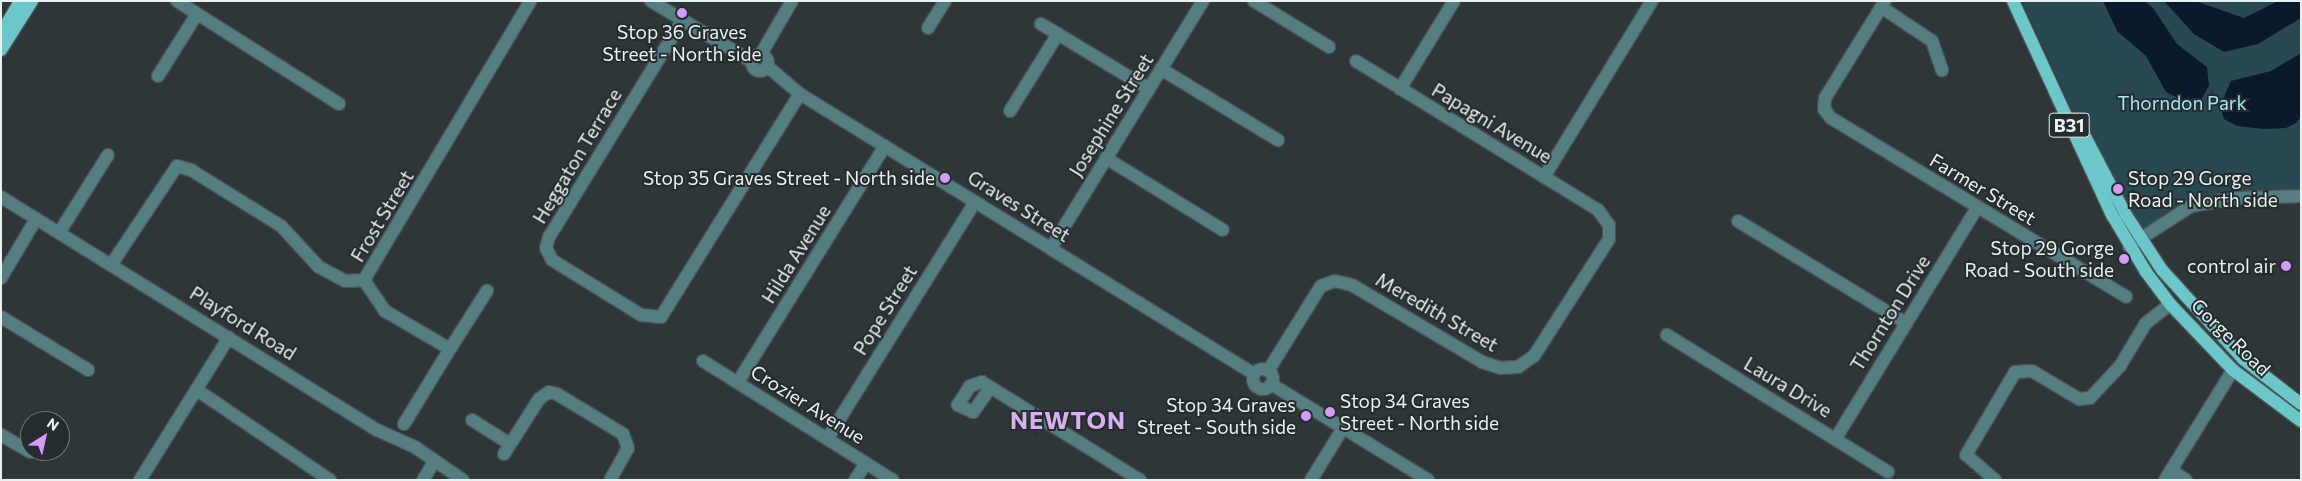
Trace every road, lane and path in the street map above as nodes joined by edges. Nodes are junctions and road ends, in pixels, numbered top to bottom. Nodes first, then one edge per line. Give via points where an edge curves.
1 (20, 1) edge
2 (32, 1) edge
3 (177, 1) edge
4 (530, 1) edge
5 (651, 1) edge
6 (792, 1) edge
7 (945, 1) edge
8 (1203, 1) edge
9 (1254, 1) edge
10 (1454, 1) edge
11 (1652, 1) edge
12 (2013, 1) edge
13 (2022, 1) edge
14 (1883, 4) edge
15 (197, 14) junction
16 (682, 21) junction
17 (1041, 24) dead end
18 (928, 28) dead end
19 (1, 32) edge
20 (1058, 34) junction
21 (1329, 47) dead end
22 (1, 50) edge
23 (756, 58) junction
24 (1356, 61) dead end
25 (1161, 69) junction
26 (1942, 70) dead end
27 (158, 76) dead end
28 (1149, 89) junction
29 (1400, 89) junction
30 (800, 94) junction
31 (339, 104) dead end
32 (1010, 111) dead end
33 (1278, 140) dead end
34 (885, 146) junction
35 (108, 155) dead end
36 (1106, 158) junction
37 (1544, 176) junction
38 (2301, 196) edge
39 (1, 197) edge
40 (975, 202) junction
41 (1977, 208) junction
42 (36, 219) junction
43 (1606, 219) joint
44 (1738, 221) dead end
45 (1222, 230) dead end
46 (59, 233) junction
47 (2140, 238) junction
48 (2129, 246) junction
49 (1051, 248) junction
50 (111, 265) junction
51 (1, 278) edge
52 (364, 280) junction
53 (487, 291) dead end
54 (2126, 297) dead end
55 (2170, 304) junction
56 (1, 318) edge
57 (1906, 323) junction
58 (1667, 335) dead end
59 (229, 337) junction
60 (450, 349) junction
61 (703, 361) dead end
62 (88, 370) dead end
63 (2233, 370) junction
64 (1268, 371) junction
65 (1254, 374) junction
66 (738, 382) junction
67 (1271, 384) junction
68 (990, 388) dead end
69 (197, 390) junction
70 (2301, 404) edge
71 (472, 420) dead end
72 (2301, 421) edge
73 (404, 424) dead end
74 (1343, 428) junction
75 (1, 435) edge
76 (827, 438) junction
77 (1836, 438) junction
78 (20, 446) edge
79 (434, 462) junction
80 (866, 463) junction
81 (1888, 472) dead end
82 (2168, 475) edge
83 (140, 480) edge
84 (330, 480) edge
85 (423, 480) edge
86 (462, 480) edge
87 (610, 480) edge
88 (855, 480) edge
89 (893, 480) edge
90 (1140, 480) edge
91 (1311, 480) edge
92 (1428, 480) edge
93 (1995, 480) edge
94 (2186, 480) edge

1 - 19 main road
2 - 22 main road
3 - 15 street
4 - 52 street, Frost Street
5 - 16 street
6 - 23 street
7 - 18 street
8 - 25 street, Josephine Street
9 - 21 street
10 - 29 street
11 - 37 street
12 - 48 main road, Gorge Road / B31
13 - 47 main road, Gorge Road / B31 via 2101,172
14 - 26 street via 1932,41
14 - 41 street, Farmer Street via 1825,98 1824,109 1831,118
15 - 27 street
15 - 31 street
16 - 23 street
16 - 30 street, Heggaton Terrace via 549,237 546,248 552,260 641,315 661,317
17 - 20 street
20 - 28 street
20 - 32 street
23 - 30 street, Graves Street via 758,71 768,66
24 - 29 street, Papagni Avenue
25 - 28 street, Josephine Street
25 - 33 street
28 - 36 street, Josephine Street
29 - 37 street, Papagni Avenue
30 - 34 street, Graves Street
34 - 40 street, Graves Street
34 - 66 street, Hilda Avenue
35 - 46 street
36 - 45 street
36 - 49 street, Josephine Street
37 - 43 street, Papagni Avenue
38 - 47 street via 2206,202 2191,206
39 - 42 street, Playford Road
40 - 49 street, Graves Street
40 - 76 street, Pope Street
41 - 54 street, Farmer Street
41 - 57 street, Thornton Drive
42 - 46 street, Playford Road
42 - 51 street
43 - 64 street, Meredith Street via 1610,232 1604,248 1534,356 1518,368 1500,368 1482,362 1352,285 1335,280 1321,286
44 - 57 street
46 - 50 street, Playford Road
47 - 48 street
47 - 70 main road, Gorge Road / B31 via 2214,331
48 - 55 main road, Gorge Road / B31
49 - 65 street, Graves Street
50 - 52 street, Frost Street via 176,166 191,170 281,226 319,267 345,281
50 - 59 street, Playford Road
52 - 60 street via 386,311
53 - 60 street
55 - 63 main road, Gorge Road / B31
55 - 93 street via 2146,323 2120,366 2090,398 2079,400 2032,371 2015,372 1966,455
56 - 62 street
57 - 77 street, Thornton Drive
58 - 77 street, Laura Drive
59 - 69 street
59 - 79 street, Playford Road via 377,430 415,446
60 - 73 street
61 - 66 street, Crozier Avenue
63 - 72 main road, Gorge Road / B31
63 - 82 street
64 - 65 street
64 - 67 street
65 - 67 street, Graves Street via 1258,388
66 - 76 street, Crozier Avenue
67 - 74 street
68 - 90 street
69 - 83 street
69 - 84 street
71 - 87 street via 507,449 539,399 549,392 557,394 624,434 628,448
74 - 91 street
74 - 92 street
75 - 78 street
76 - 80 street, Crozier Avenue
77 - 81 street, Laura Drive
79 - 85 street
79 - 86 street, Playford Road
80 - 88 street
80 - 89 street, Crozier Avenue
82 - 94 street

